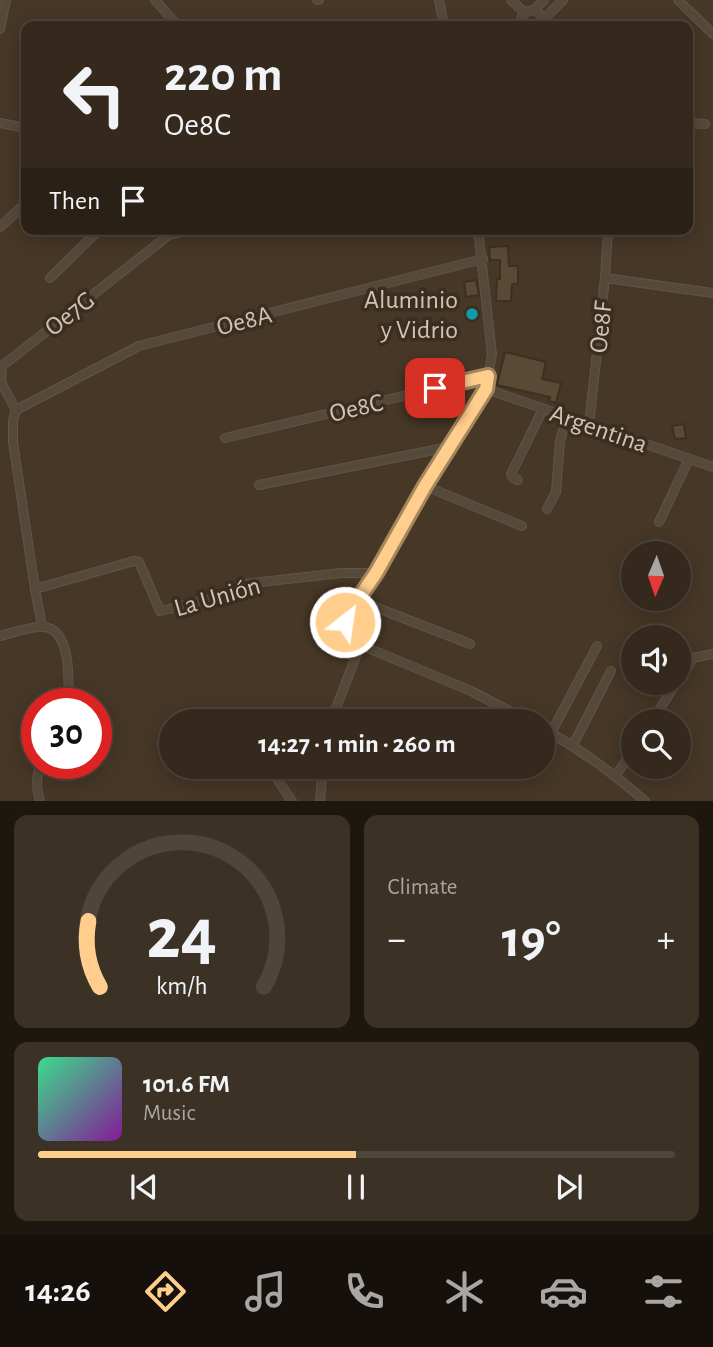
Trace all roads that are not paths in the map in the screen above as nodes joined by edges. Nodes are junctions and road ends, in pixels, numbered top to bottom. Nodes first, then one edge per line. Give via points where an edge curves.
1 (6, 0) edge
2 (155, 0) edge
3 (439, 0) edge
4 (511, 0) edge
5 (544, 0) edge
6 (563, 0) edge
7 (678, 0) edge
8 (534, 10) junction
9 (524, 12) junction
10 (174, 21) edge
11 (443, 21) edge
12 (520, 21) edge
13 (542, 21) edge
14 (545, 21) edge
15 (0, 29) edge
16 (713, 34) edge
17 (0, 123) edge
18 (693, 123) edge
19 (705, 124) dead end
20 (21, 127) edge
21 (21, 208) edge
22 (0, 227) edge
23 (90, 235) edge
24 (167, 235) edge
25 (479, 235) edge
26 (608, 235) edge
27 (483, 259) junction
28 (50, 278) dead end
29 (605, 278) junction
30 (713, 293) edge
31 (488, 376) junction
32 (486, 389) junction
33 (543, 409) junction
34 (16, 410) junction
35 (567, 416) junction
36 (589, 425) junction
37 (225, 438) dead end
38 (449, 447) junction
39 (689, 459) junction
40 (713, 467) edge
41 (518, 480) dead end
42 (260, 485) dead end
43 (425, 486) junction
44 (547, 509) dead end
45 (659, 522) dead end
46 (522, 526) dead end
47 (376, 573) junction
48 (35, 589) junction
49 (357, 600) junction
50 (42, 626) junction
51 (0, 636) edge
52 (470, 644) dead end
53 (597, 646) dead end
54 (713, 654) edge
55 (356, 656) dead end
56 (691, 662) edge
57 (611, 671) dead end
58 (69, 688) edge
59 (336, 709) edge
60 (506, 709) edge
61 (555, 725) edge
62 (555, 735) edge
63 (573, 745) junction
64 (621, 768) edge
65 (616, 775) junction
66 (37, 779) edge
67 (277, 779) edge
68 (322, 779) edge
69 (40, 801) edge
70 (292, 801) edge
71 (320, 801) edge
72 (645, 801) edge

1 - 15 street
2 - 10 street
3 - 11 street
4 - 9 street
5 - 8 street
6 - 14 street
7 - 16 street
8 - 9 street
8 - 13 street
9 - 12 street
17 - 20 street
18 - 19 street
21 - 22 street
23 - 28 street
24 - 34 street, Oe7G via 2,366 1,382
25 - 27 street
26 - 29 street, Oe8F
27 - 31 street via 492,354
27 - 34 street, Oe8A via 133,348
29 - 30 street
29 - 36 street, Oe8F
31 - 32 street
31 - 37 street, Oe8C
32 - 33 street, Argentina
32 - 38 street
33 - 35 street, Argentina
33 - 41 street via 511,474
34 - 48 street via 13,442
35 - 36 street, Argentina
35 - 44 street via 556,492
36 - 39 street, Argentina
38 - 42 street
38 - 43 street
39 - 40 street, Argentina
39 - 45 street
43 - 46 street
43 - 47 street
47 - 48 street, La Unión via 243,584 232,594 160,611 139,562 134,561
47 - 49 street
48 - 50 street
49 - 52 street
49 - 60 street via 345,622 358,645
50 - 51 street
50 - 58 street via 62,640
53 - 61 street
54 - 56 street
55 - 59 street
57 - 63 street
62 - 63 street
63 - 65 street
64 - 65 street
65 - 72 street
66 - 69 street
67 - 70 street
68 - 71 street

